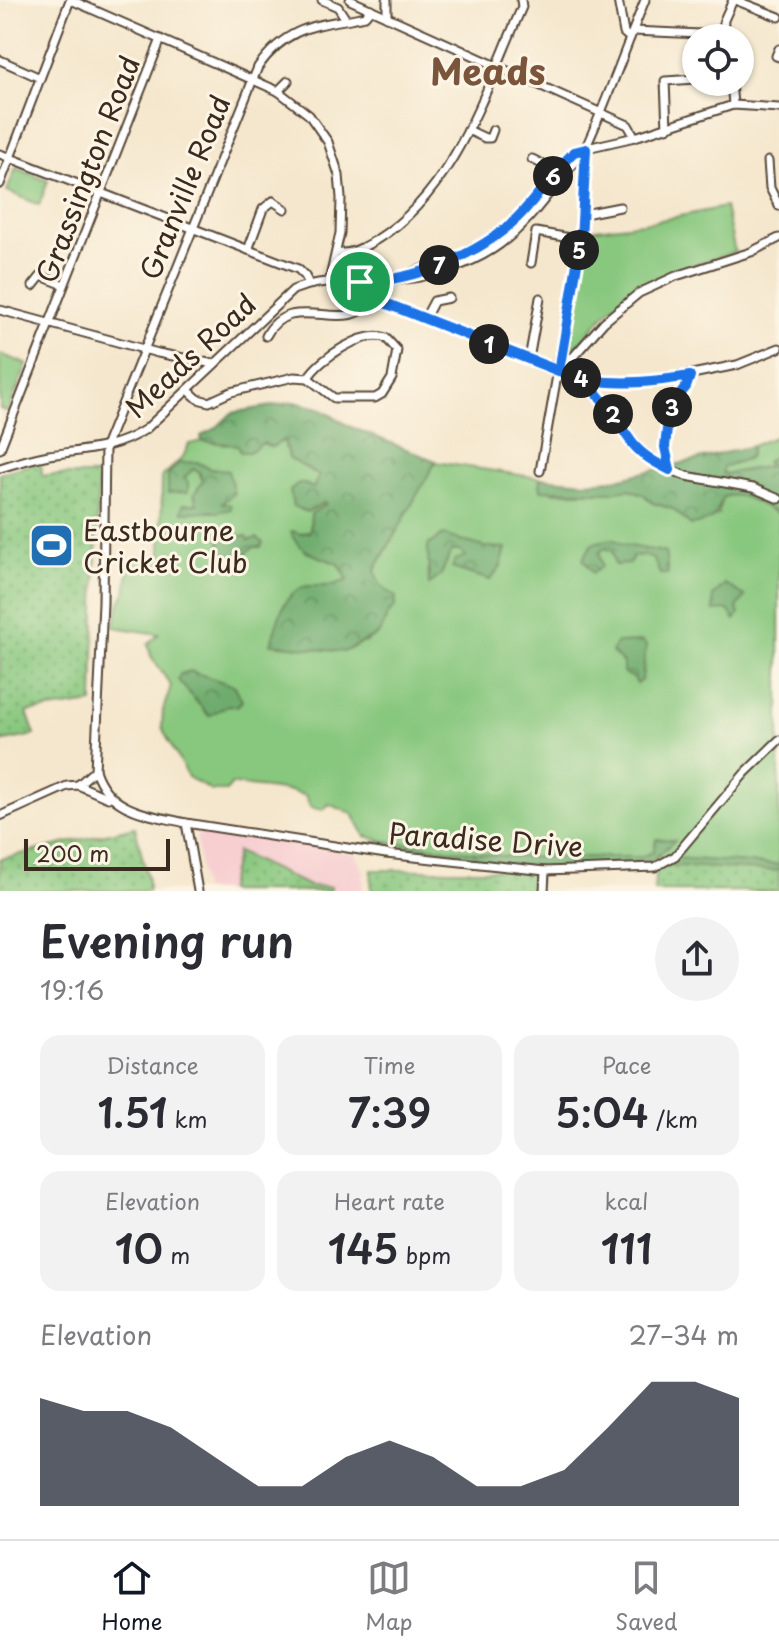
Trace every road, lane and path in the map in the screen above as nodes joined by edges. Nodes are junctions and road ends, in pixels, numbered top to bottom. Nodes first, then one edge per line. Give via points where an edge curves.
1 (71, 0) edge
2 (322, 0) edge
3 (350, 0) edge
4 (387, 0) edge
5 (521, 0) edge
6 (618, 0) edge
7 (645, 0) edge
8 (734, 0) edge
9 (371, 9) junction
10 (387, 17) junction
11 (779, 17) edge
12 (345, 18) junction
13 (724, 24) edge
14 (631, 35) junction
15 (682, 36) edge
16 (161, 39) junction
17 (779, 49) edge
18 (779, 57) edge
19 (0, 60) edge
20 (496, 65) junction
21 (40, 78) junction
22 (252, 79) junction
23 (682, 80) edge
24 (288, 81) dead end
25 (278, 91) junction
26 (732, 96) edge
27 (733, 105) junction
28 (779, 108) edge
29 (600, 112) junction
30 (667, 128) junction
31 (468, 130) junction
32 (493, 130) dead end
33 (635, 137) junction
34 (586, 149) junction
35 (0, 154) edge
36 (10, 158) junction
37 (532, 159) dead end
38 (768, 159) dead end
39 (556, 171) junction
40 (0, 184) edge
41 (101, 193) junction
42 (779, 206) edge
43 (620, 207) dead end
44 (285, 209) dead end
45 (584, 214) junction
46 (192, 228) junction
47 (779, 238) edge
48 (581, 240) junction
49 (248, 250) junction
50 (336, 253) junction
51 (531, 263) dead end
52 (406, 278) junction
53 (329, 282) junction
54 (360, 282) junction
55 (309, 284) junction
56 (64, 285) junction
57 (33, 286) dead end
58 (372, 298) junction
59 (449, 298) dead end
60 (540, 298) dead end
61 (0, 310) edge
62 (425, 318) junction
63 (50, 324) junction
64 (266, 336) dead end
65 (779, 348) edge
66 (143, 349) junction
67 (529, 359) junction
68 (561, 360) junction
69 (214, 364) junction
70 (559, 371) junction
71 (690, 376) junction
72 (308, 378) junction
73 (580, 378) junction
74 (188, 390) junction
75 (105, 447) junction
76 (0, 448) edge
77 (0, 468) edge
78 (670, 470) junction
79 (540, 471) dead end
80 (779, 499) edge
81 (779, 740) edge
82 (95, 770) junction
83 (78, 785) junction
84 (113, 800) junction
85 (2, 813) edge
86 (186, 823) junction
87 (545, 871) junction
88 (198, 891) edge
89 (544, 891) edge

1 - 16 street
1 - 21 street
2 - 12 street via 338,7
3 - 9 street
4 - 10 street
5 - 20 street
6 - 14 street via 624,33
7 - 14 street
8 - 11 street
8 - 13 street
9 - 10 street
9 - 12 street, Granville Road via 365,16
10 - 20 street
12 - 22 street, Granville Road via 310,26 281,43
14 - 15 street
14 - 29 street
16 - 22 street
16 - 41 street, Grassington Road
17 - 18 street
19 - 21 street
20 - 29 street
20 - 31 street
21 - 36 street
22 - 25 street
22 - 46 street, Granville Road
23 - 30 street via 665,81
24 - 25 street
25 - 50 street via 309,115 332,151 342,207
26 - 27 street
27 - 28 street
27 - 30 street, Meads Road
29 - 33 street via 628,125
29 - 34 street
30 - 33 street, Meads Road
31 - 32 street via 490,138
31 - 50 street via 430,195 414,211 371,243 351,253
33 - 34 street, Meads Road
34 - 39 street, Meads Road via 574,152
34 - 45 street
34 - 52 street, Meads Road via 530,220 496,248 449,270
35 - 36 street
36 - 40 street
36 - 41 street
37 - 39 street
38 - 42 street via 770,188
39 - 52 street, Meads Road via 495,235 464,255
41 - 46 street
41 - 56 street, Grassington Road
43 - 45 street
44 - 49 street via 273,201 265,206
45 - 48 street
46 - 49 street
46 - 66 street, Granville Road
47 - 68 street via 639,293 573,357
48 - 51 street via 536,232
48 - 68 street
49 - 55 street via 298,269
50 - 53 street
52 - 54 street, Meads Road
53 - 54 street, Meads Road
53 - 55 street, Meads Road
54 - 58 street
55 - 69 street, Meads Road via 282,298
56 - 57 street via 41,276
56 - 63 street, Grassington Road
58 - 62 street
58 - 64 street via 364,308 341,317 306,312 285,317
59 - 62 street via 434,301
60 - 67 street
61 - 63 street
62 - 67 street
63 - 66 street
63 - 76 street, Grassington Road
65 - 71 street
66 - 69 street
66 - 75 street, Granville Road
67 - 70 street
68 - 70 street
69 - 74 street, Meads Road
70 - 73 street
70 - 79 street
71 - 73 street via 637,382
71 - 78 street via 668,420 665,447
72 - 72 street via 328,357 368,337 383,336 397,350 389,386 375,398 334,398
72 - 74 street via 231,392 209,402
73 - 78 street via 640,451
74 - 75 street, Meads Road via 146,429
75 - 77 street, Meads Road
75 - 82 street
78 - 80 street
81 - 87 street, Paradise Drive via 665,862 655,867
82 - 83 street
82 - 84 street
83 - 84 street, Paradise Drive
83 - 85 street
84 - 86 street, Paradise Drive
86 - 87 street, Paradise Drive via 386,854
86 - 88 street
87 - 89 street

